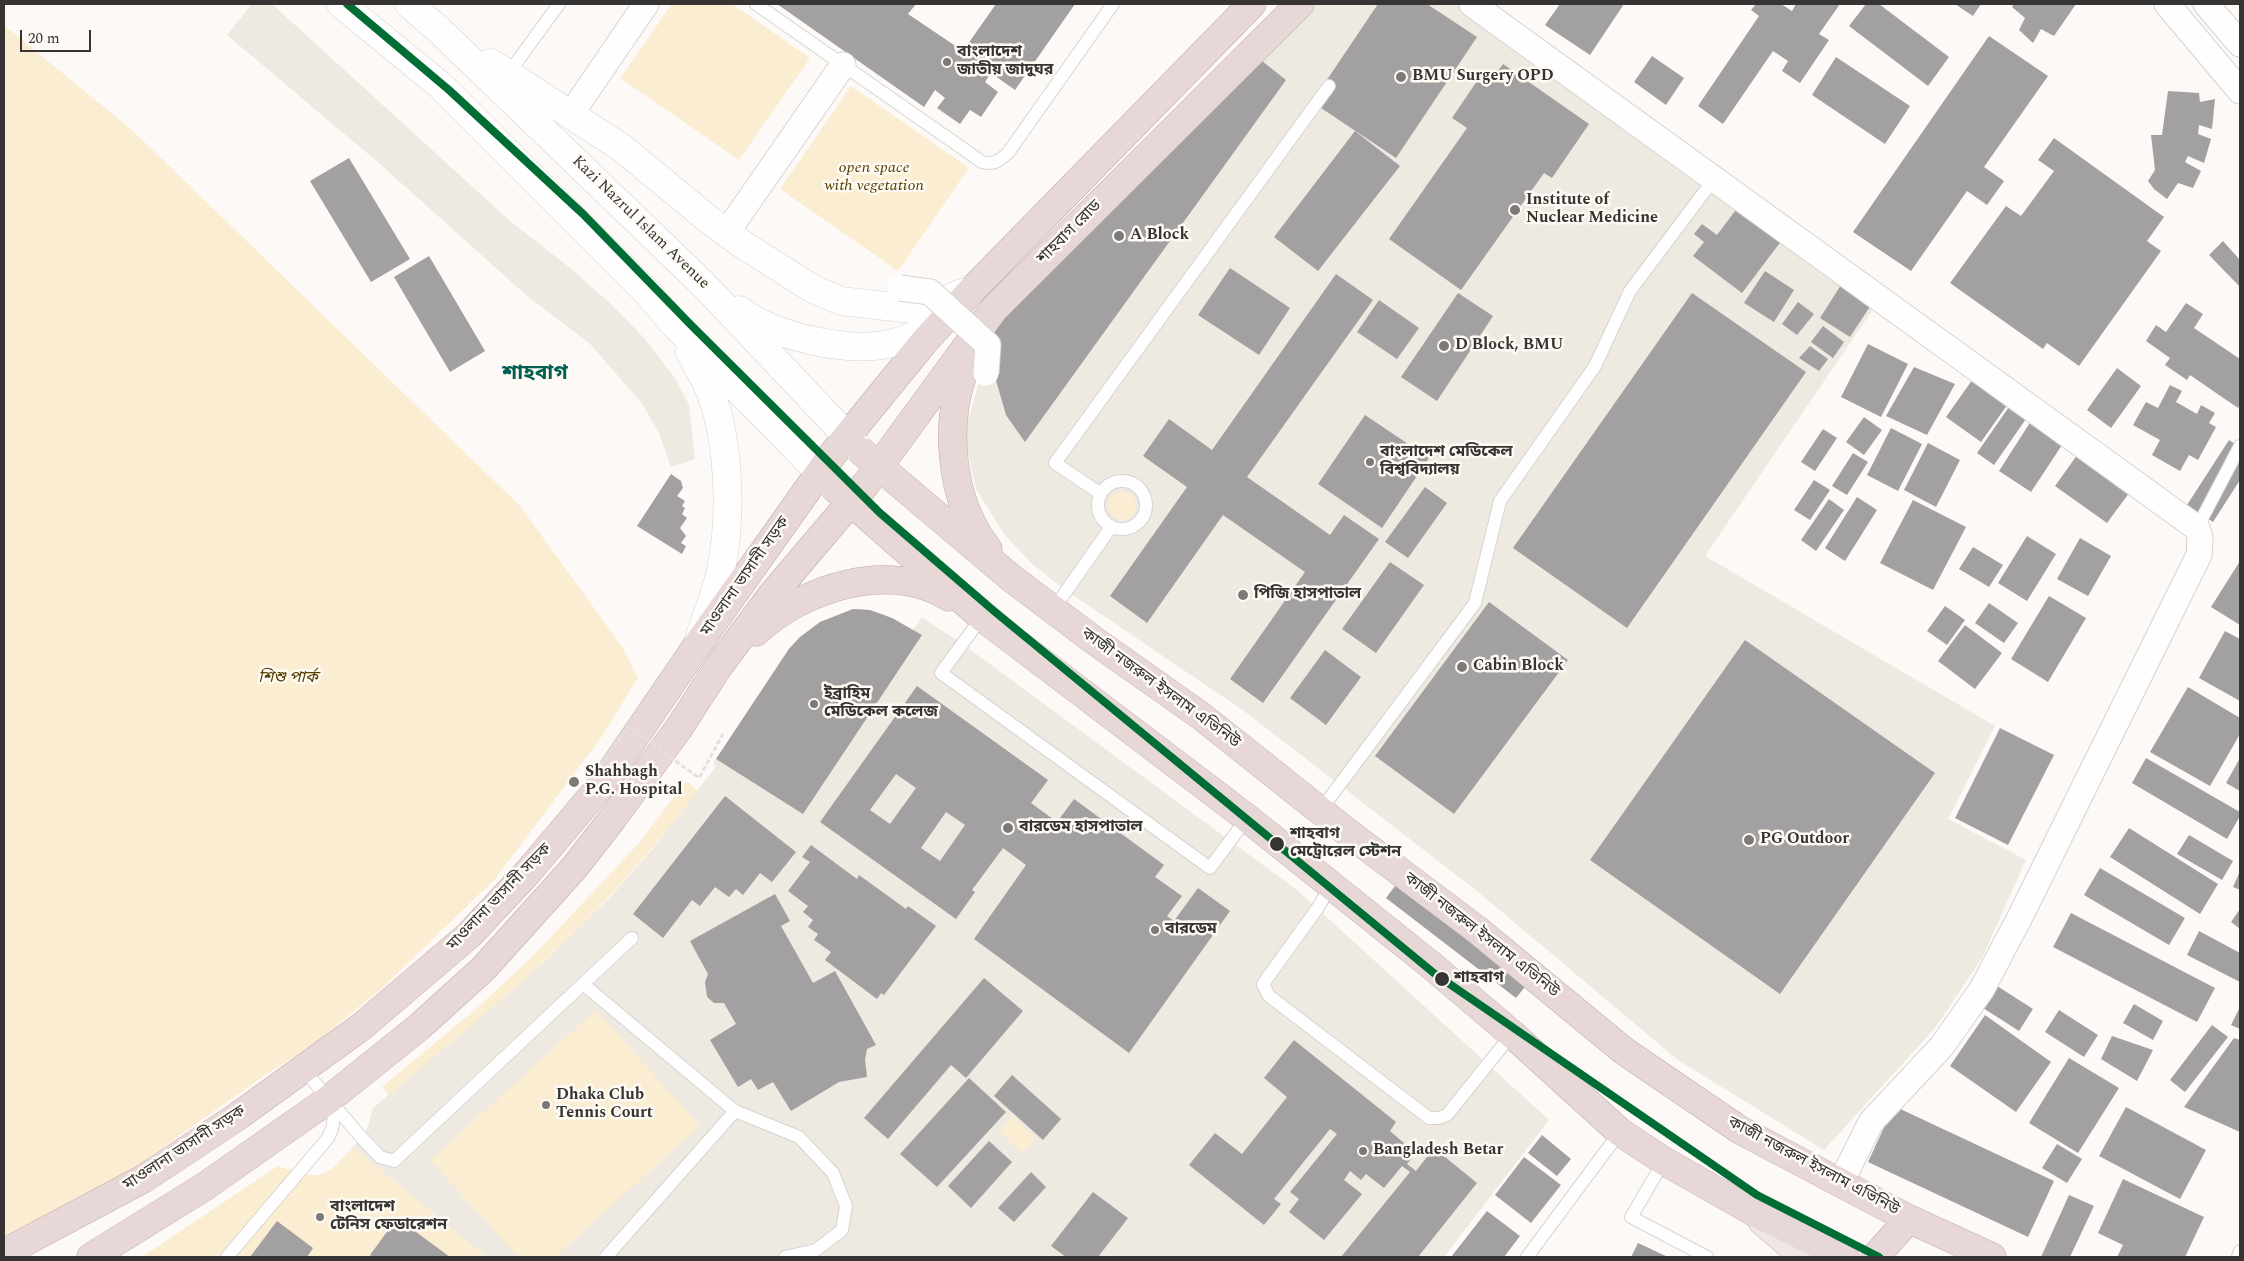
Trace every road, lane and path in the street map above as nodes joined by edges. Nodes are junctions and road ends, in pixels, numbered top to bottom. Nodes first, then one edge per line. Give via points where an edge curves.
1 (341, 4) edge
2 (409, 4) edge
3 (559, 4) edge
4 (646, 4) edge
5 (756, 4) edge
6 (1113, 4) edge
7 (1252, 4) edge
8 (1300, 4) edge
9 (1472, 4) edge
10 (2166, 4) edge
11 (2206, 4) edge
12 (440, 30) junction
13 (2240, 44) edge
14 (2240, 52) edge
15 (843, 65) junction
16 (2221, 68) junction
17 (508, 74) junction
18 (1329, 86) dead end
19 (2240, 92) edge
20 (571, 114) junction
21 (1714, 179) junction
22 (726, 232) junction
23 (705, 286) junction
24 (975, 287) junction
25 (900, 288) dead end
26 (994, 309) junction
27 (673, 323) junction
28 (986, 373) dead end
29 (2240, 446) edge
30 (849, 470) junction
31 (1101, 494) junction
32 (1111, 527) junction
33 (2197, 528) junction
34 (1010, 578) junction
35 (1053, 610) junction
36 (982, 617) junction
37 (696, 647) junction
38 (719, 666) junction
39 (723, 734) dead end
40 (601, 765) dead end
41 (1320, 811) junction
42 (1247, 818) junction
43 (1331, 886) junction
44 (632, 938) dead end
45 (583, 984) junction
46 (1512, 1034) junction
47 (303, 1069) junction
48 (332, 1104) junction
49 (735, 1111) junction
50 (1620, 1132) junction
51 (1664, 1160) junction
52 (1840, 1184) junction
53 (1752, 1210) junction
54 (1909, 1219) junction
55 (2240, 1251) edge
56 (4, 1253) edge
57 (91, 1257) edge
58 (227, 1257) edge
59 (606, 1257) edge
60 (785, 1257) edge
61 (1527, 1257) edge
62 (1707, 1257) edge
63 (1804, 1257) edge
64 (1845, 1257) edge
65 (1875, 1257) edge
66 (1902, 1257) edge
67 (1992, 1257) edge
68 (2238, 1257) edge

1 - 27 main road via 441,86 648,293
2 - 12 main road, Kazi Nazrul Islam Avenue
3 - 17 lane
4 - 20 street
5 - 15 lane
6 - 15 lane via 1008,153 991,164 982,162
7 - 24 highway, শাহবাগ রোড
8 - 26 highway, শাহবাগ রোড
9 - 21 street
10 - 16 street
11 - 13 street
12 - 17 main road
12 - 23 main road, Kazi Nazrul Islam Avenue
14 - 16 street
15 - 22 street
16 - 19 street
17 - 20 main road
18 - 31 lane via 1055,463
20 - 22 main road via 622,148
21 - 33 street
21 - 41 lane via 1630,292 1596,366 1500,501 1475,603
22 - 24 main road via 806,285 840,301 919,308 934,306
23 - 24 main road via 755,322 803,340 851,346 893,343 933,325
23 - 30 main road, Kazi Nazrul Islam Avenue
24 - 30 highway, শাহবাগ রোড via 924,342
25 - 28 street, bridge via 930,292 988,345
26 - 30 highway, শাহবাগ রোড
26 - 34 highway via 969,360 957,394 953,437 964,505 977,535
27 - 30 main road
27 - 37 main road via 707,384 727,467 727,517 721,570
29 - 33 lane
30 - 34 highway, কাজী নজরুল ইসলাম এভিনিউ
30 - 36 highway
30 - 37 highway, মাওলানা ভাসানী সড়ক
30 - 38 highway, মাওলানা ভাসানী সড়ক via 771,596
31 - 32 lane via 1098,502 1100,516
31 - 32 lane via 1112,484 1126,482 1134,485 1144,497 1144,514 1140,520 1126,529
32 - 35 lane
33 - 52 street via 2200,538 2198,555 2020,920 1982,989 1942,1046 1871,1122
34 - 35 highway, কাজী নজরুল ইসলাম এভিনিউ
35 - 41 highway, কাজী নজরুল ইসলাম এভিনিউ via 1201,716
36 - 38 highway via 940,592 916,584 887,579 853,583 802,599 769,620
36 - 42 highway
36 - 42 lane via 941,673 1210,868
37 - 47 highway, মাওলানা ভাসানী সড়ক via 604,782 522,879 469,935 361,1027
38 - 48 highway, মাওলানা ভাসানী সড়ক via 655,762 549,898 483,969
39 - 40 path, bridge via 699,778 628,727
41 - 52 highway, কাজী নজরুল ইসলাম এভিনিউ via 1476,929 1624,1051 1740,1130
42 - 43 highway
43 - 46 highway
43 - 46 lane via 1263,984 1269,996 1429,1118 1447,1115
44 - 45 lane
45 - 48 lane via 394,1161 380,1157
45 - 49 lane
46 - 50 highway
47 - 48 lane
47 - 56 highway, মাওলানা ভাসানী সড়ক via 143,1179
48 - 57 highway, মাওলানা ভাসানী সড়ক
48 - 58 lane via 332,1129 328,1138
49 - 59 lane
49 - 60 lane via 799,1137 833,1173 846,1206 842,1230 816,1250
50 - 51 highway
50 - 61 lane
51 - 53 highway
51 - 62 lane via 1631,1217
52 - 54 highway, কাজী নজরুল ইসলাম এভিনিউ
53 - 63 main road
53 - 64 highway
54 - 65 highway
54 - 66 highway
54 - 67 highway, কাজী নজরুল ইসলাম এভিনিউ
55 - 68 lane

